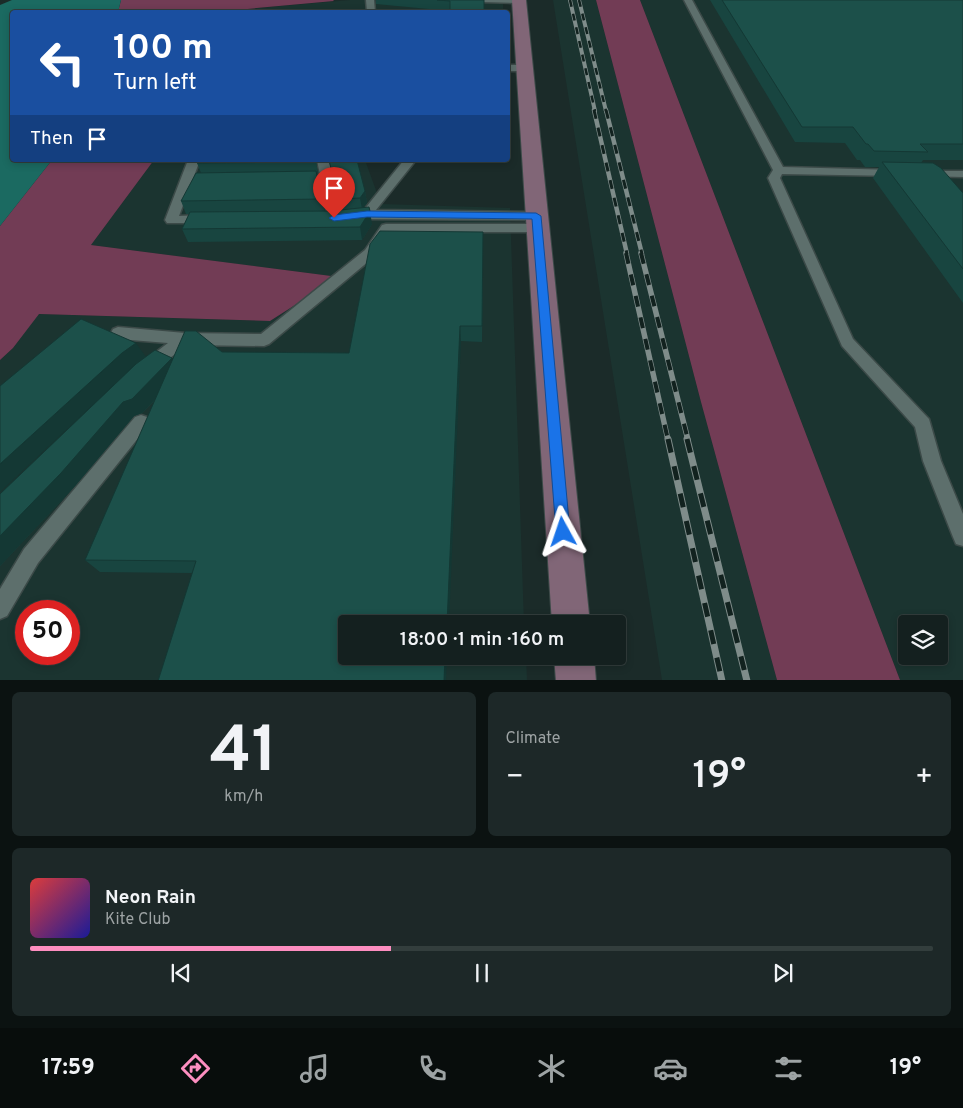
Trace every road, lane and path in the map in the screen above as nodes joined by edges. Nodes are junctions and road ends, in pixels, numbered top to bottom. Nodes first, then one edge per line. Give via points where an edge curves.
1 (482, 0) edge
2 (688, 0) edge
3 (519, 1) edge
4 (516, 68) edge
5 (194, 162) edge
6 (323, 162) edge
7 (408, 162) edge
8 (779, 170) junction
9 (917, 174) junction
10 (963, 174) edge
11 (289, 178) edge
12 (327, 178) junction
13 (948, 188) edge
14 (367, 214) junction
15 (219, 219) edge
16 (537, 222) junction
17 (118, 333) edge
18 (185, 339) junction
19 (139, 373) edge
20 (141, 422) dead end
21 (963, 537) edge
22 (0, 609) edge
23 (570, 615) edge
24 (575, 665) edge
25 (576, 680) edge

1 - 3 lane
2 - 8 lane
3 - 4 main road
4 - 16 main road
5 - 15 lane via 191,181 171,220
6 - 12 lane
7 - 14 lane
8 - 9 lane
8 - 21 lane via 774,178 846,342 923,424 932,461
9 - 10 lane
9 - 13 lane
11 - 12 lane
12 - 14 lane via 329,218
14 - 16 lane
16 - 18 lane via 386,228 370,254 264,340
16 - 23 main road
17 - 18 lane
18 - 19 lane
20 - 22 lane via 31,556
24 - 25 main road

